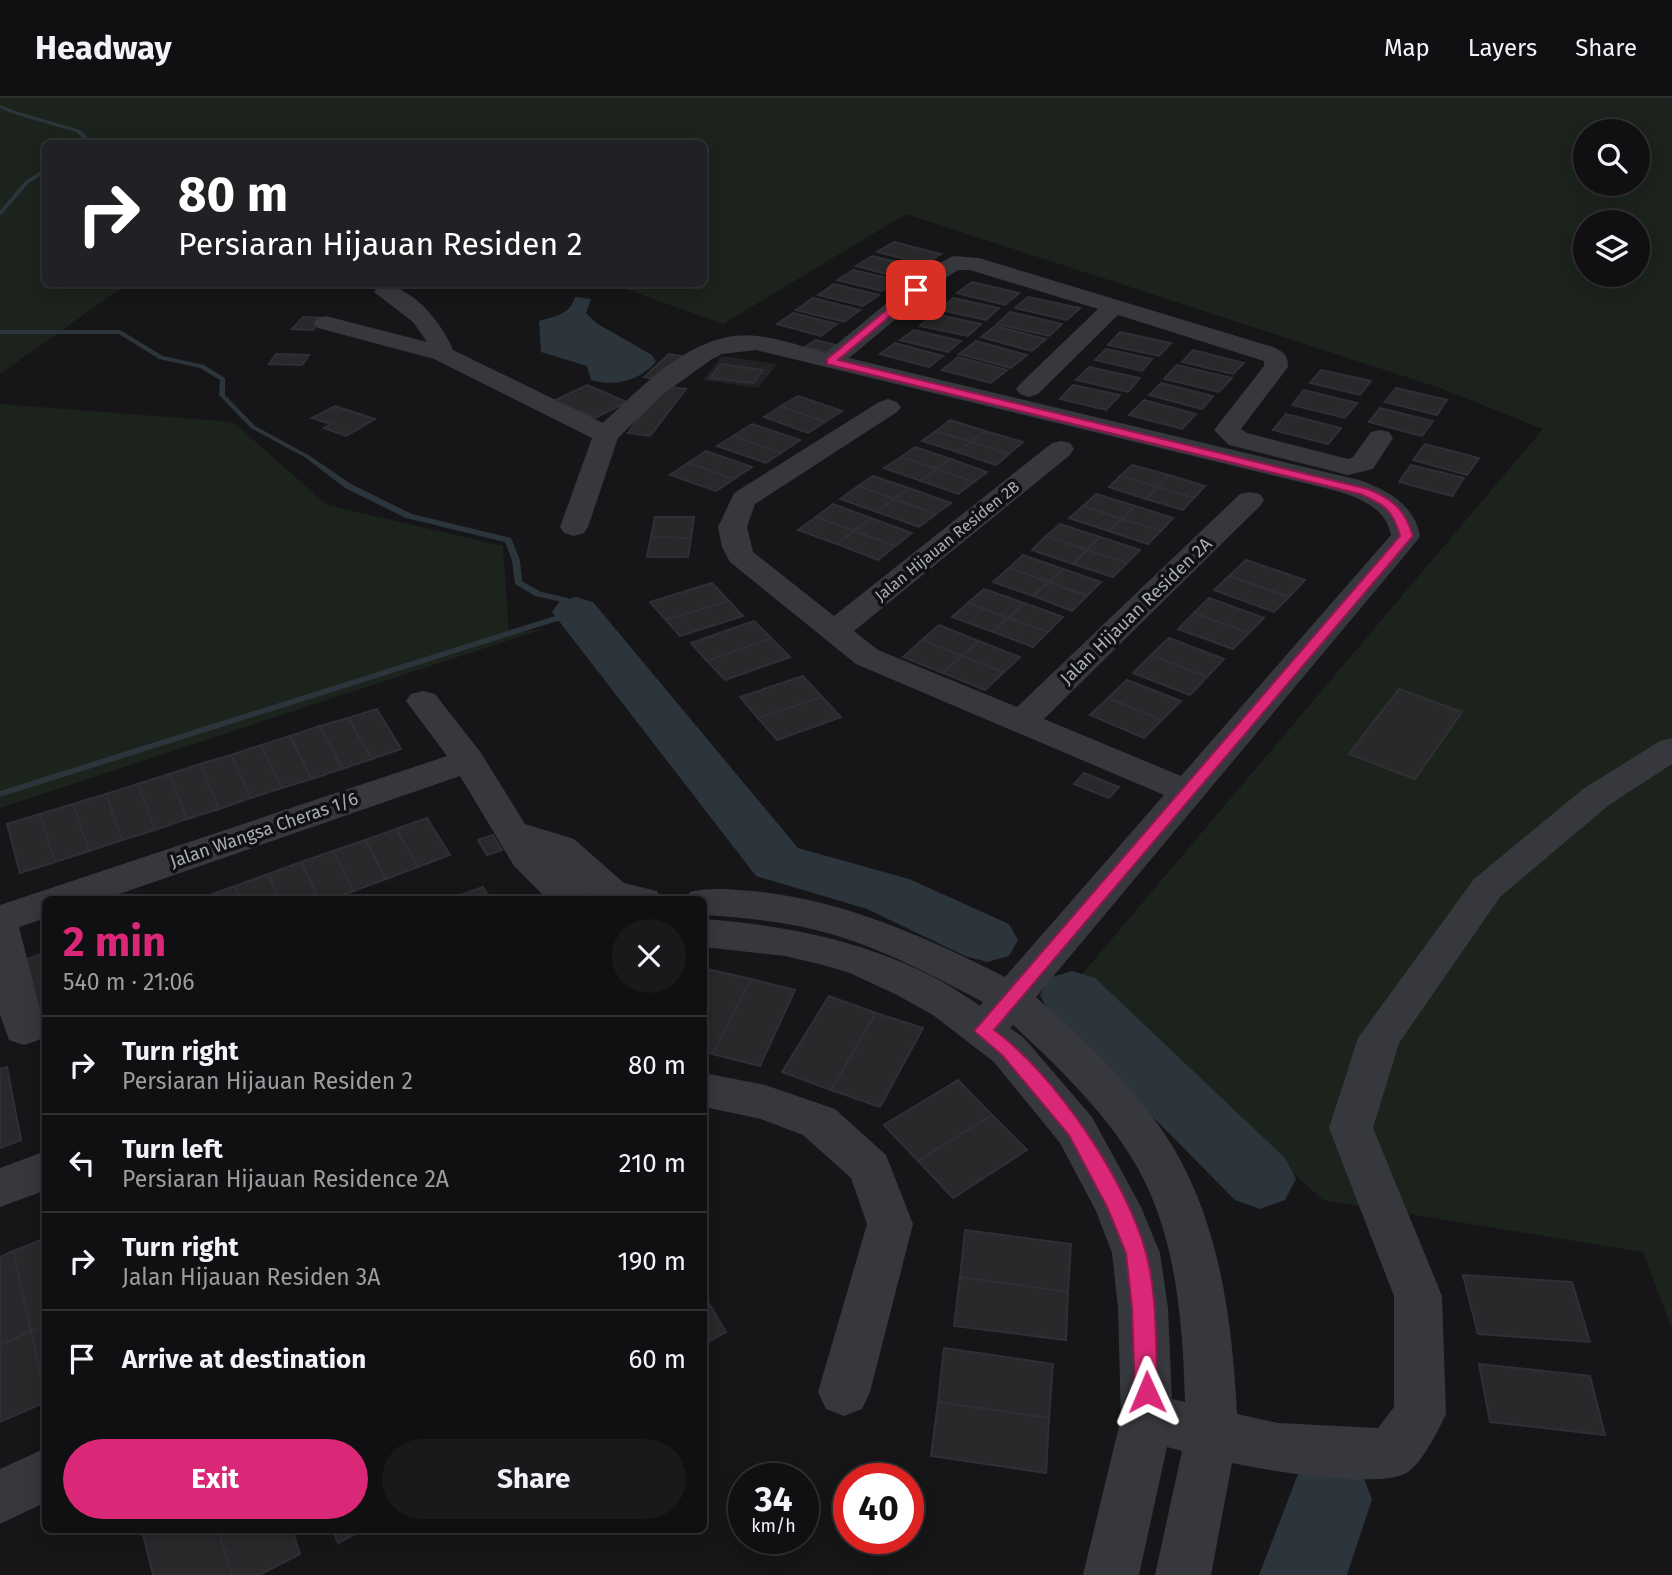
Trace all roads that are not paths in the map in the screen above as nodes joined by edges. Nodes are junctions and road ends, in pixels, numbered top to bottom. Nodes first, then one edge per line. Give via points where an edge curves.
1 (386, 292) dead end
2 (1114, 306) junction
3 (326, 323) dead end
4 (443, 354) junction
5 (831, 361) junction
6 (1029, 389) dead end
7 (888, 407) dead end
8 (606, 435) junction
9 (1380, 438) dead end
10 (1061, 449) dead end
11 (1250, 500) dead end
12 (573, 527) dead end
13 (833, 632) junction
14 (423, 701) dead end
15 (1021, 722) junction
16 (1672, 748) edge
17 (469, 761) junction
18 (1186, 791) junction
19 (513, 833) junction
20 (71, 896) edge
21 (568, 896) edge
22 (618, 896) edge
23 (707, 902) edge
24 (42, 905) edge
25 (0, 919) edge
26 (0, 929) edge
27 (707, 933) edge
28 (996, 1014) junction
29 (24, 1030) dead end
30 (707, 1091) edge
31 (42, 1172) edge
32 (0, 1188) edge
33 (844, 1392) dead end
34 (1147, 1418) junction
35 (1212, 1431) junction
36 (42, 1476) edge
37 (0, 1497) edge
38 (1111, 1575) edge
39 (1183, 1575) edge

1 - 4 street via 434,329
2 - 5 street via 971,263 953,264
2 - 6 street
2 - 9 street via 1276,358 1276,367 1227,430 1238,439 1348,467 1363,463
3 - 4 street
4 - 8 street
5 - 8 street via 756,343 718,347 653,390
5 - 18 street via 1364,491 1384,500 1404,527
7 - 13 street via 744,499 732,519 731,537 740,556
8 - 12 street
10 - 13 street, Jalan Hijauan Residen 2B
11 - 15 street, Jalan Hijauan Residen 2A
13 - 15 street via 867,657
14 - 17 street
15 - 18 street
16 - 35 street via 1596,797 1487,888 1379,1038 1351,1128 1418,1296 1420,1414 1390,1454 1278,1448
17 - 19 street
17 - 20 street, Jalan Wangsa Cheras 1/6
18 - 28 street
19 - 21 street via 527,857
19 - 22 street via 561,848
23 - 28 street via 761,905 841,922 936,960
24 - 25 street
26 - 29 street
27 - 28 street via 785,942 864,963 948,1004
28 - 34 street via 1009,1050 1076,1130 1118,1207 1136,1253
28 - 35 street via 1049,1032 1148,1145 1173,1191 1193,1252 1209,1355
30 - 33 street via 765,1102 819,1122 870,1168 890,1224
31 - 32 street
34 - 35 street
34 - 38 street
35 - 39 street
36 - 37 street

